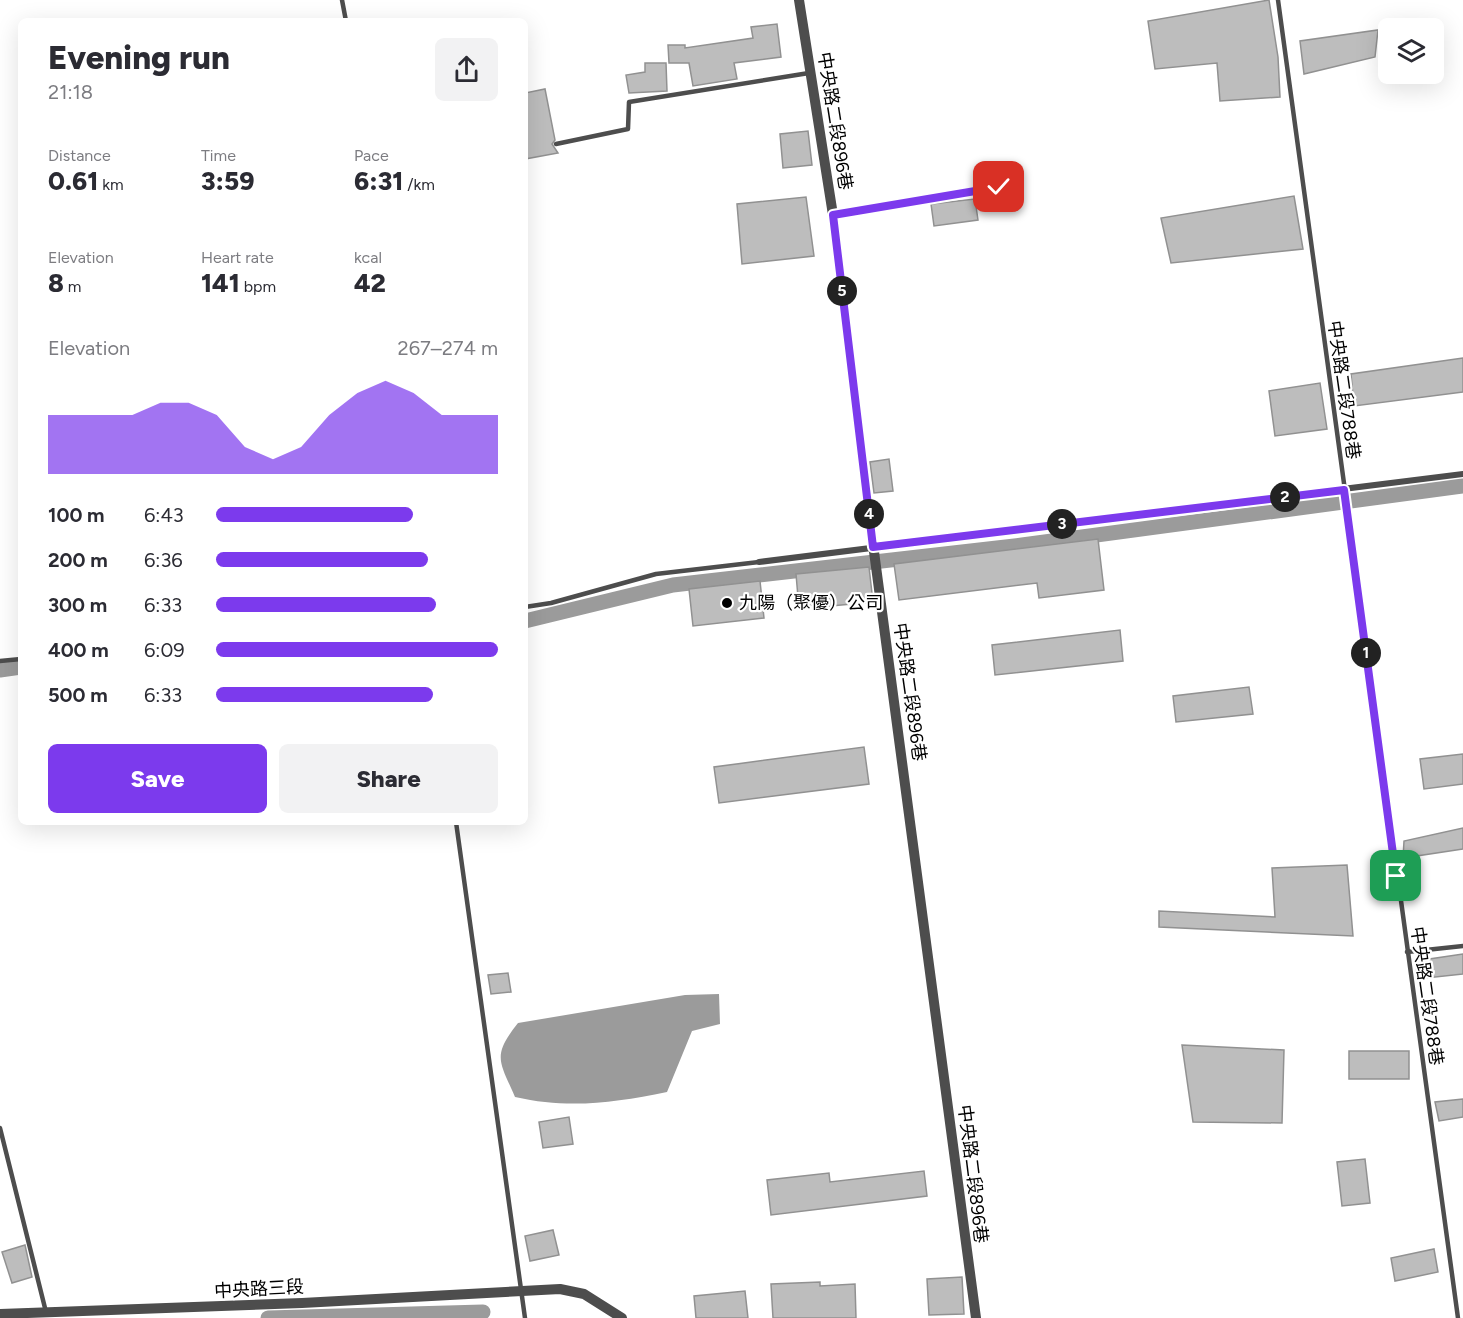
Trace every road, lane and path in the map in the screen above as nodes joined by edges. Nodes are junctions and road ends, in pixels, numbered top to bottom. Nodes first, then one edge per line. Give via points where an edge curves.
1 (342, 0) edge
2 (800, 0) edge
3 (1278, 0) edge
4 (345, 18) edge
5 (809, 73) junction
6 (556, 144) dead end
7 (999, 187) dead end
8 (833, 215) junction
9 (1463, 474) edge
10 (1344, 490) junction
11 (873, 547) junction
12 (759, 562) joint
13 (528, 607) edge
14 (18, 659) edge
15 (0, 661) edge
16 (456, 825) edge
17 (1463, 946) edge
18 (1407, 952) junction
19 (0, 1128) edge
20 (520, 1290) junction
21 (46, 1312) junction
22 (0, 1314) edge
23 (525, 1318) edge
24 (622, 1318) edge
25 (976, 1318) edge
26 (1458, 1318) edge

1 - 4 lane
2 - 5 street, 中央路二段896巷
3 - 10 lane, 中央路二段788巷
5 - 6 lane via 628,102 628,129
5 - 8 street, 中央路二段896巷
7 - 8 lane
8 - 11 street, 中央路二段896巷
9 - 10 street
10 - 11 street
10 - 18 lane, 中央路二段788巷
11 - 12 street
11 - 25 street, 中央路二段896巷
12 - 13 lane via 656,574
14 - 15 lane
16 - 20 lane
17 - 18 lane
18 - 26 lane, 中央路二段788巷
19 - 21 lane
20 - 21 street, 中央路三段 via 290,1304
20 - 23 lane
20 - 24 street, 中央路三段 via 560,1289 584,1294
21 - 22 street, 中央路三段

